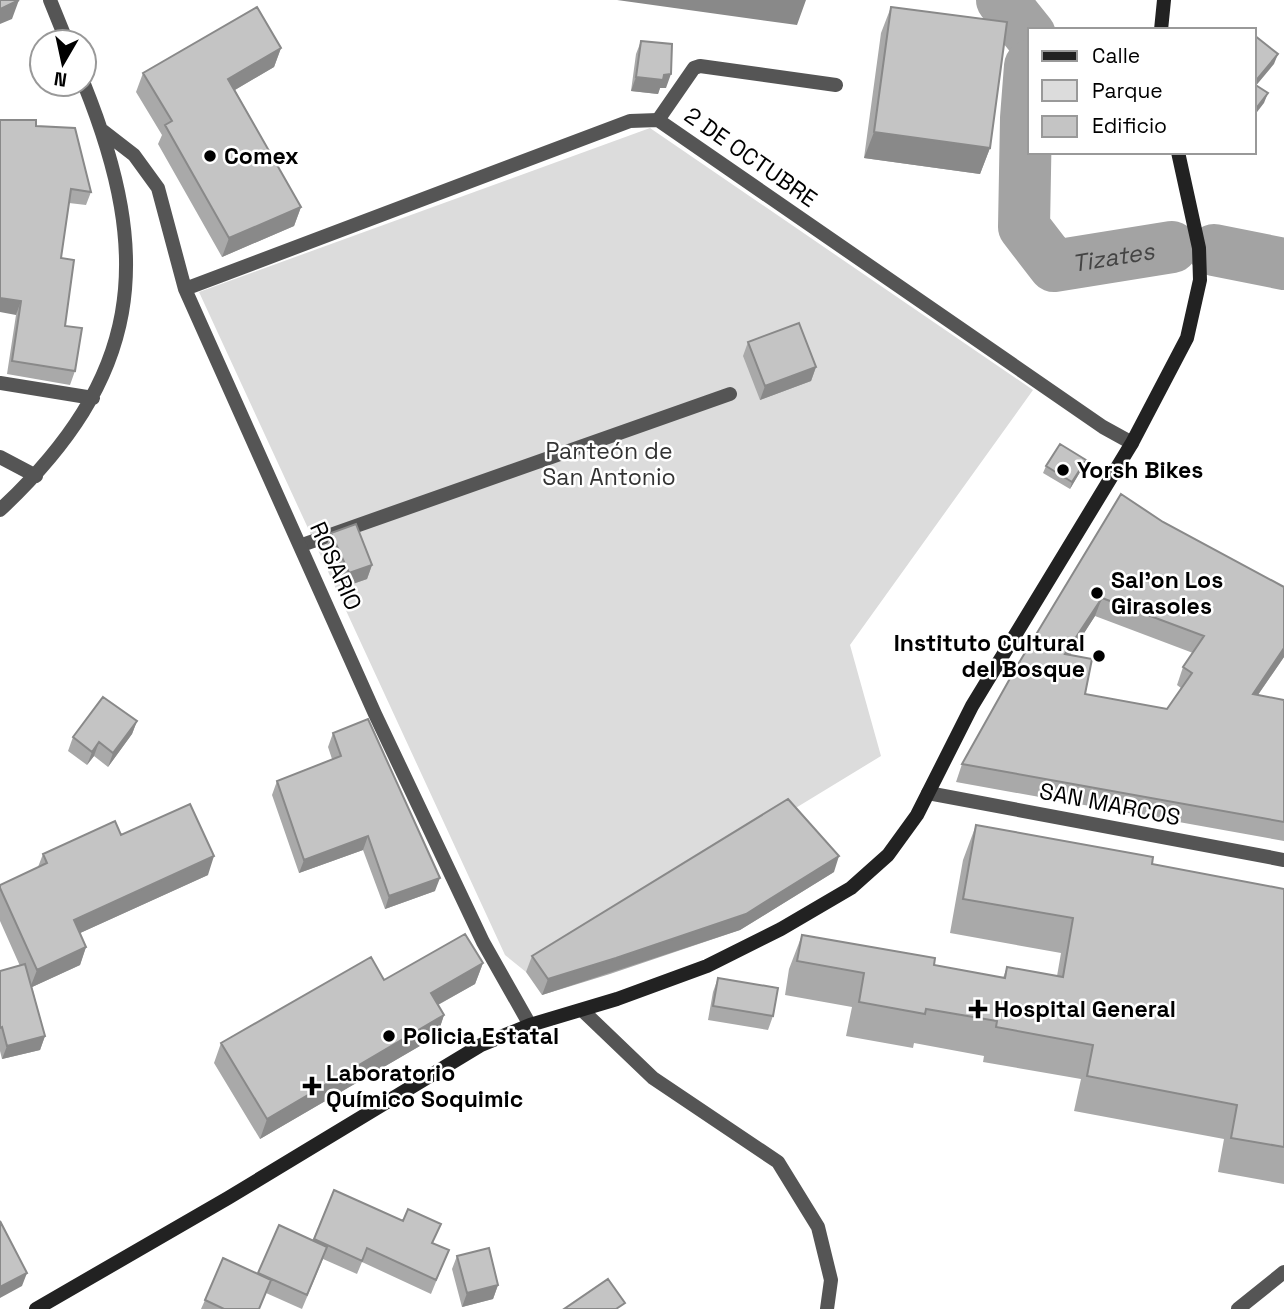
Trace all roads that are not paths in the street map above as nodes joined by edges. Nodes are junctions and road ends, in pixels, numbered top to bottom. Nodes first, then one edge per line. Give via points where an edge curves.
1 (50, 0) edge
2 (1164, 0) edge
3 (61, 28) edge
4 (1161, 28) edge
5 (836, 85) dead end
6 (90, 98) edge
7 (658, 120) junction
8 (103, 131) junction
9 (1178, 154) edge
10 (185, 289) junction
11 (0, 383) edge
12 (730, 394) dead end
13 (93, 398) junction
14 (1132, 443) junction
15 (0, 457) edge
16 (36, 477) junction
17 (0, 510) edge
18 (302, 545) junction
19 (928, 793) junction
20 (1284, 860) edge
21 (582, 1010) junction
22 (530, 1025) junction
23 (1284, 1272) edge
24 (36, 1309) edge
25 (827, 1309) edge
26 (1238, 1309) edge

1 - 3 street
2 - 4 main road
5 - 7 street via 700,66 694,68
6 - 8 street
7 - 10 street, 2 DE OCTUBRE via 630,121
7 - 14 street, 2 DE OCTUBRE
8 - 10 street, ROSARIO via 134,155 158,188
8 - 13 street via 125,227 127,287 115,345
9 - 14 main road via 1199,248 1200,280 1195,310 1175,363
10 - 18 street, ROSARIO
11 - 13 street
12 - 18 street
13 - 16 street
14 - 19 main road via 972,706
15 - 16 street
16 - 17 street
18 - 22 street, ROSARIO via 375,714 483,942
19 - 20 street, SAN MARCOS
19 - 21 main road via 888,855 851,888 707,966
21 - 22 main road
21 - 25 street via 653,1078 778,1162 818,1227 831,1280
22 - 24 main road via 481,1045
23 - 26 street

